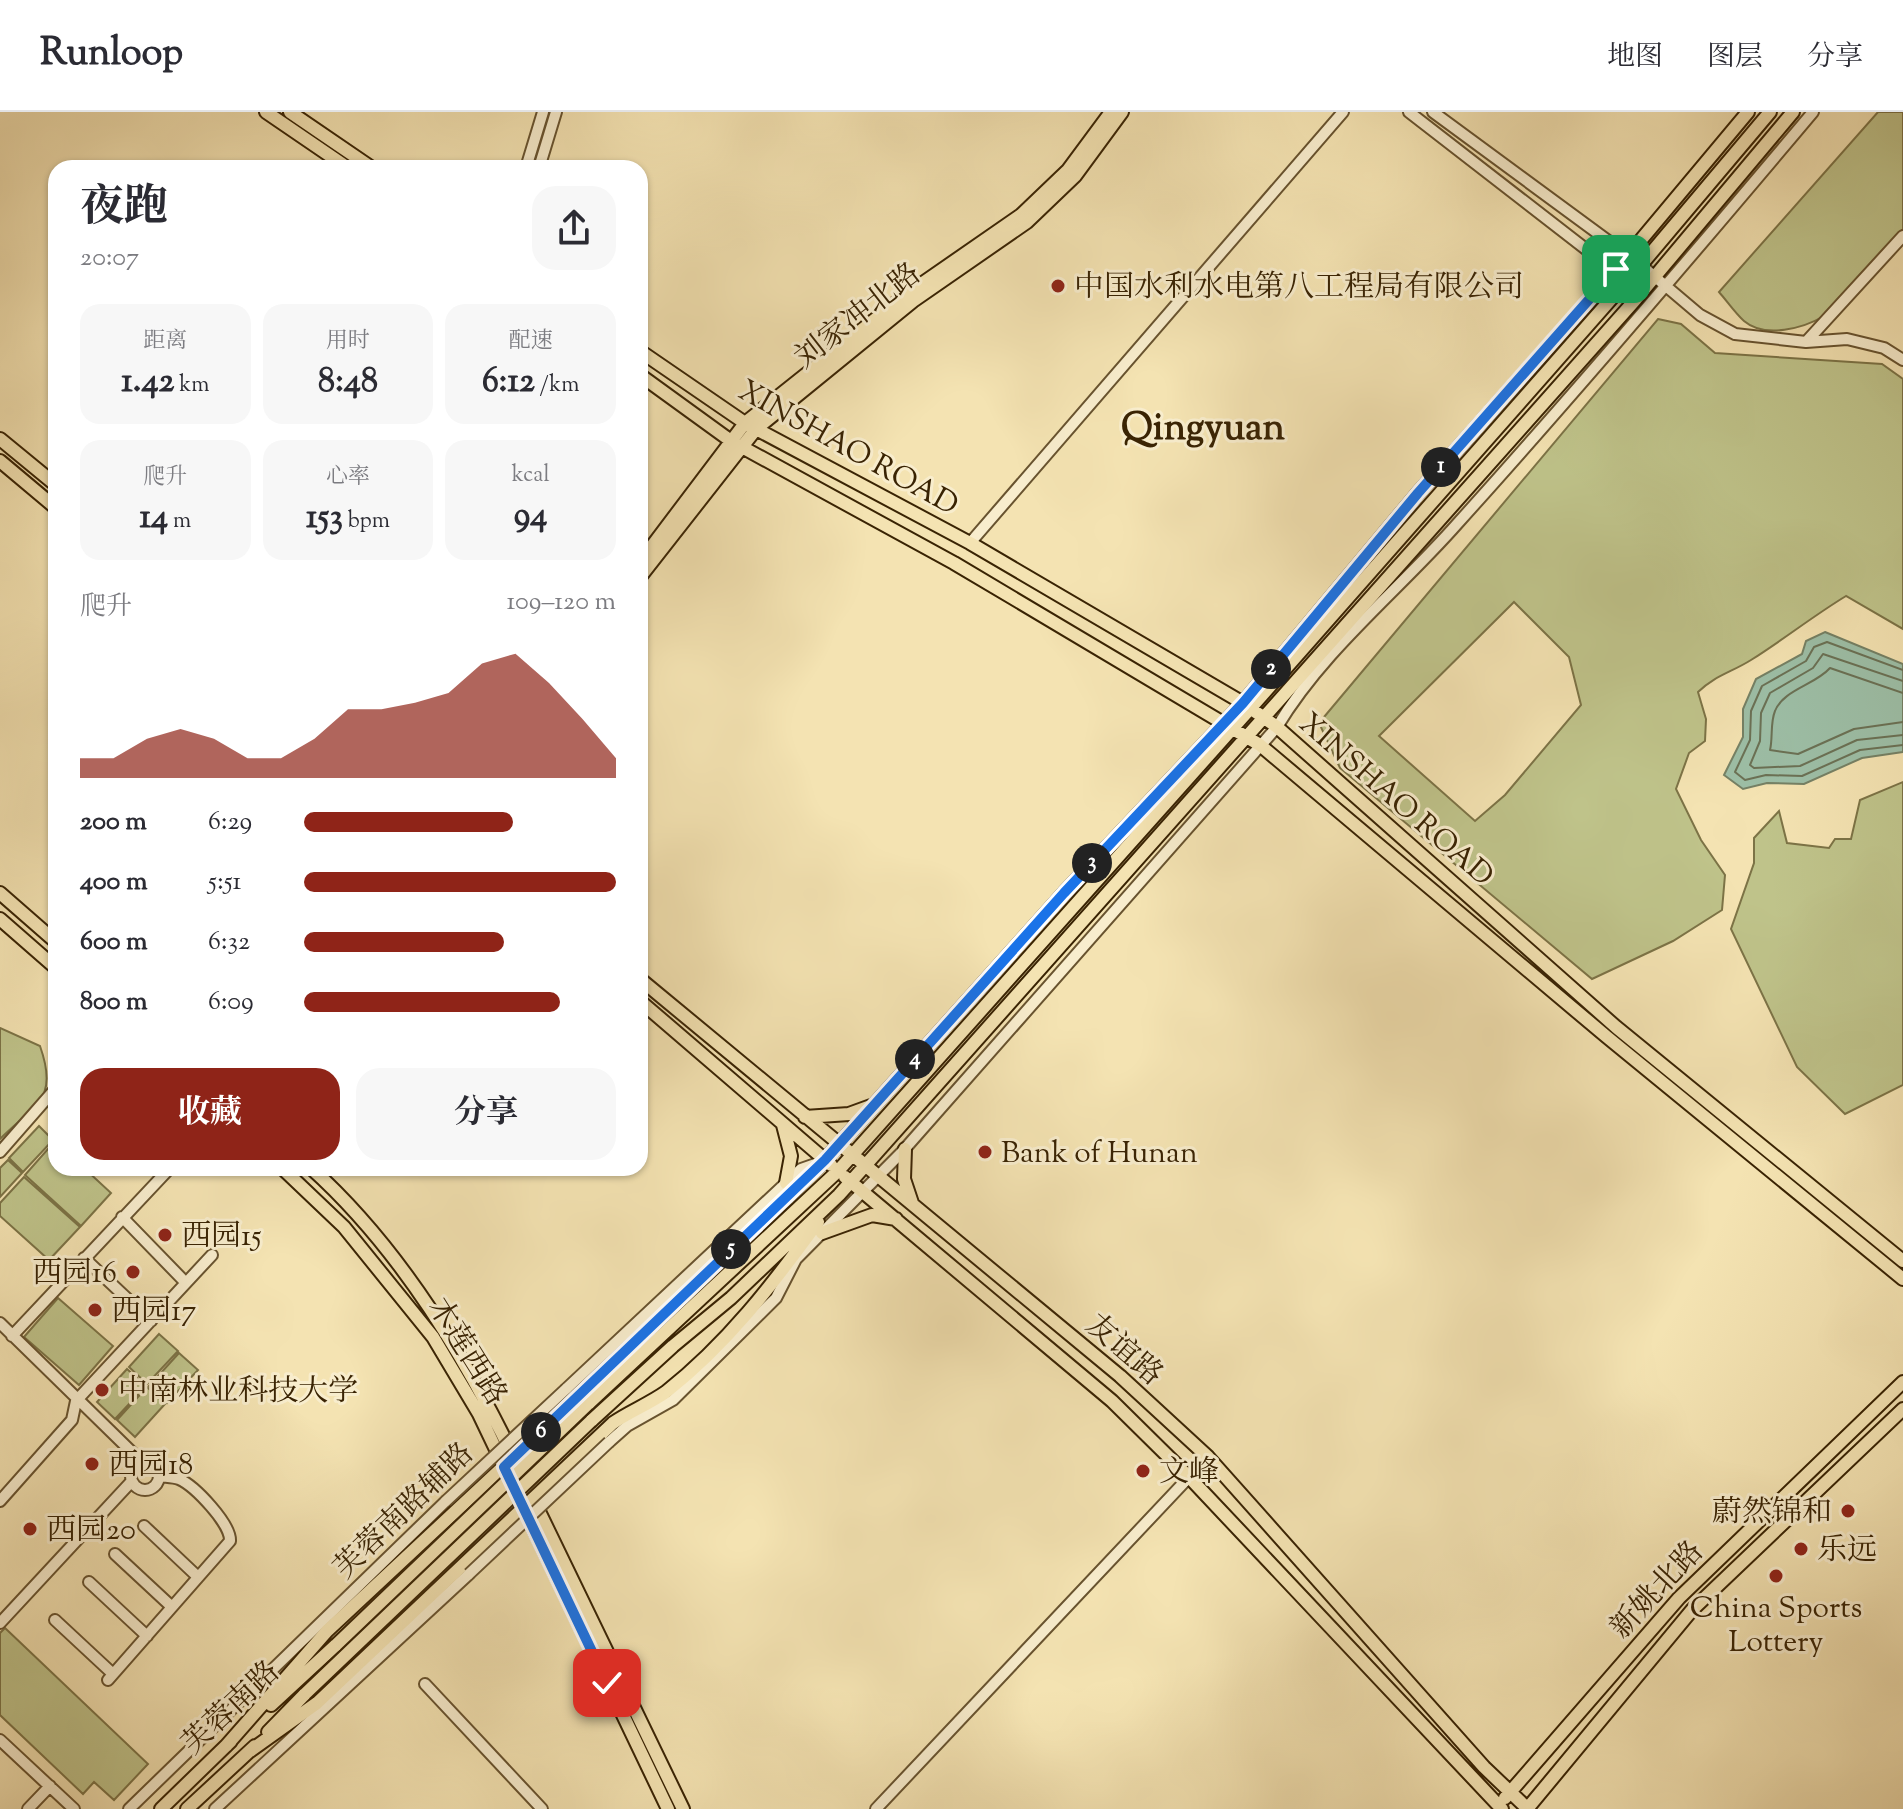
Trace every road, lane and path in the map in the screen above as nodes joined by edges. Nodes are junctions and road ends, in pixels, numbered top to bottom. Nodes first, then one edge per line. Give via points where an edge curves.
1 (266, 112) edge
2 (290, 112) edge
3 (543, 112) edge
4 (556, 112) edge
5 (1111, 112) edge
6 (1122, 112) edge
7 (1343, 112) edge
8 (1409, 112) edge
9 (1433, 112) edge
10 (1748, 112) edge
11 (1770, 112) edge
12 (1793, 112) edge
13 (1813, 112) edge
14 (336, 160) edge
15 (360, 160) edge
16 (528, 160) edge
17 (541, 160) edge
18 (1902, 239) edge
19 (1627, 254) junction
20 (1641, 265) junction
21 (1616, 269) junction
22 (1654, 276) junction
23 (1627, 281) junction
24 (1667, 286) junction
25 (1806, 342) junction
26 (648, 356) edge
27 (1903, 360) edge
28 (648, 381) edge
29 (750, 426) junction
30 (0, 439) edge
31 (736, 444) junction
32 (0, 461) edge
33 (48, 478) edge
34 (48, 501) edge
35 (970, 543) junction
36 (648, 552) edge
37 (648, 566) edge
38 (1246, 707) junction
39 (1262, 719) junction
40 (1227, 726) junction
41 (1277, 727) junction
42 (1246, 736) junction
43 (1260, 745) junction
44 (0, 893) edge
45 (0, 919) edge
46 (48, 935) edge
47 (48, 961) edge
48 (648, 986) edge
49 (648, 1008) edge
50 (48, 1097) edge
51 (874, 1105) junction
52 (805, 1117) junction
53 (783, 1125) junction
54 (838, 1145) junction
55 (905, 1149) junction
56 (0, 1152) edge
57 (853, 1155) junction
58 (825, 1160) junction
59 (864, 1166) junction
60 (838, 1171) junction
61 (162, 1176) edge
62 (290, 1176) edge
63 (319, 1176) edge
64 (878, 1177) junction
65 (851, 1181) junction
66 (786, 1183) junction
67 (864, 1192) junction
68 (839, 1195) junction
69 (771, 1197) junction
70 (913, 1206) junction
71 (122, 1217) junction
72 (767, 1217) junction
73 (896, 1219) junction
74 (822, 1233) junction
75 (761, 1243) junction
76 (212, 1255) dead end
77 (84, 1258) junction
78 (796, 1259) junction
79 (1903, 1261) edge
80 (1903, 1279) edge
81 (186, 1283) junction
82 (769, 1291) junction
83 (151, 1321) junction
84 (0, 1323) edge
85 (12, 1336) junction
86 (1903, 1382) edge
87 (76, 1401) junction
88 (1903, 1409) edge
89 (1208, 1457) junction
90 (142, 1462) junction
91 (509, 1462) junction
92 (159, 1476) junction
93 (1189, 1477) junction
94 (131, 1482) junction
95 (532, 1497) junction
96 (0, 1501) edge
97 (522, 1507) junction
98 (144, 1526) dead end
99 (115, 1554) dead end
100 (198, 1577) junction
101 (89, 1582) dead end
102 (172, 1607) junction
103 (55, 1620) dead end
104 (0, 1623) edge
105 (147, 1636) junction
106 (425, 1684) dead end
107 (0, 1740) edge
108 (226, 1746) junction
109 (250, 1751) junction
110 (50, 1786) junction
111 (1510, 1793) junction
112 (1498, 1808) edge
113 (28, 1809) edge
114 (74, 1809) edge
115 (129, 1809) edge
116 (161, 1809) edge
117 (187, 1809) edge
118 (215, 1809) edge
119 (542, 1809) edge
120 (668, 1809) edge
121 (683, 1809) edge
122 (876, 1809) edge
123 (1528, 1809) edge

1 - 14 main road
2 - 15 main road
3 - 16 street
4 - 17 street
5 - 29 main road, 刘家冲北路 via 1068,170 1021,215 907,294
6 - 29 main road, 刘家冲北路 via 1075,176 1027,222
7 - 35 street
8 - 21 street
9 - 19 street
10 - 19 main road
11 - 20 main road
12 - 22 main road
13 - 24 street
18 - 25 street
19 - 20 street
19 - 21 main road
20 - 22 street
20 - 23 main road
21 - 23 street
21 - 38 main road via 1418,493
22 - 24 street
22 - 39 main road
23 - 38 main road
24 - 25 street via 1700,315 1735,334
24 - 41 street via 1455,527 1299,692
25 - 27 street via 1847,339 1884,348
26 - 29 main road, XINSHAO ROAD
28 - 31 main road, XINSHAO ROAD
29 - 31 main road, 刘家冲北路
29 - 35 main road, XINSHAO ROAD
30 - 33 main road
31 - 36 main road, 刘家冲北路
31 - 37 main road, 刘家冲北路
31 - 40 main road, XINSHAO ROAD via 954,563
32 - 34 main road
35 - 38 main road, XINSHAO ROAD
38 - 39 main road, XINSHAO ROAD
38 - 40 main road
39 - 41 main road, XINSHAO ROAD
39 - 42 main road
40 - 42 main road, XINSHAO ROAD
40 - 51 main road
40 - 57 main road, 芙蓉南路
41 - 43 street
41 - 79 main road, XINSHAO ROAD via 1616,1027
42 - 43 main road, XINSHAO ROAD
42 - 59 main road
43 - 55 street
43 - 80 main road, XINSHAO ROAD
44 - 46 main road
45 - 47 main road
48 - 52 main road, 友谊路
49 - 53 main road, 友谊路
50 - 56 street
51 - 52 main road via 849,1114
51 - 54 main road
52 - 54 main road, 友谊路
53 - 58 main road, 友谊路
53 - 66 main road via 791,1156
54 - 57 main road, 友谊路
54 - 58 main road
55 - 64 street
55 - 70 main road via 904,1179
57 - 59 main road, 友谊路
57 - 60 main road, 芙蓉南路
58 - 60 main road, 友谊路
58 - 66 street, 芙蓉南路辅路 via 801,1169
58 - 72 main road
59 - 64 main road, 友谊路
59 - 65 main road
60 - 65 main road, 友谊路
60 - 75 main road, 芙蓉南路
61 - 71 street
62 - 91 main road, 木莲西路 via 344,1227 433,1337
63 - 91 main road, 木莲西路 via 353,1208 444,1329 490,1407
64 - 67 street
64 - 70 main road, 友谊路
65 - 67 main road, 友谊路
65 - 68 main road
66 - 69 street, 芙蓉南路辅路
67 - 73 main road, 友谊路
67 - 74 street
68 - 82 main road
68 - 109 main road, 芙蓉南路, bridge via 591,1421
69 - 72 main road
69 - 115 street, 芙蓉南路辅路, bridge via 446,1501
70 - 89 main road, 友谊路 via 1120,1376
71 - 77 street
71 - 81 street
72 - 75 main road
72 - 91 main road
73 - 74 main road via 872,1215
73 - 93 main road, 友谊路 via 1112,1401
74 - 78 street
75 - 108 main road, 芙蓉南路, bridge
76 - 81 street
77 - 83 street
77 - 85 street
78 - 82 main road
78 - 118 street, bridge via 776,1298 697,1378 609,1442
81 - 83 street
82 - 95 main road via 666,1391 613,1423
83 - 87 street
84 - 85 street
85 - 87 street
86 - 111 main road, 新姚北路 via 1679,1598
87 - 90 street
87 - 96 street via 72,1420
88 - 123 main road, 新姚北路 via 1692,1610
89 - 93 street
89 - 111 main road, 友谊路
90 - 92 street via 152,1463
90 - 94 street via 131,1472
91 - 95 main road, 木莲西路
91 - 97 main road, 木莲西路
91 - 108 main road via 327,1631
92 - 94 street via 148,1490
92 - 100 street via 180,1479 231,1532 230,1541
93 - 112 main road, 友谊路
93 - 122 street
94 - 104 street
95 - 97 main road
95 - 121 main road, 木莲西路
97 - 109 main road via 317,1703
97 - 120 main road, 木莲西路
98 - 100 street
99 - 102 street
100 - 102 street
101 - 105 street
102 - 105 street
103 - 105 street via 111,1677
106 - 119 street
107 - 110 street
108 - 116 main road, 芙蓉南路
109 - 117 main road, 芙蓉南路
110 - 113 street
110 - 114 street
111 - 112 main road, 新姚北路
111 - 123 main road, 友谊路

